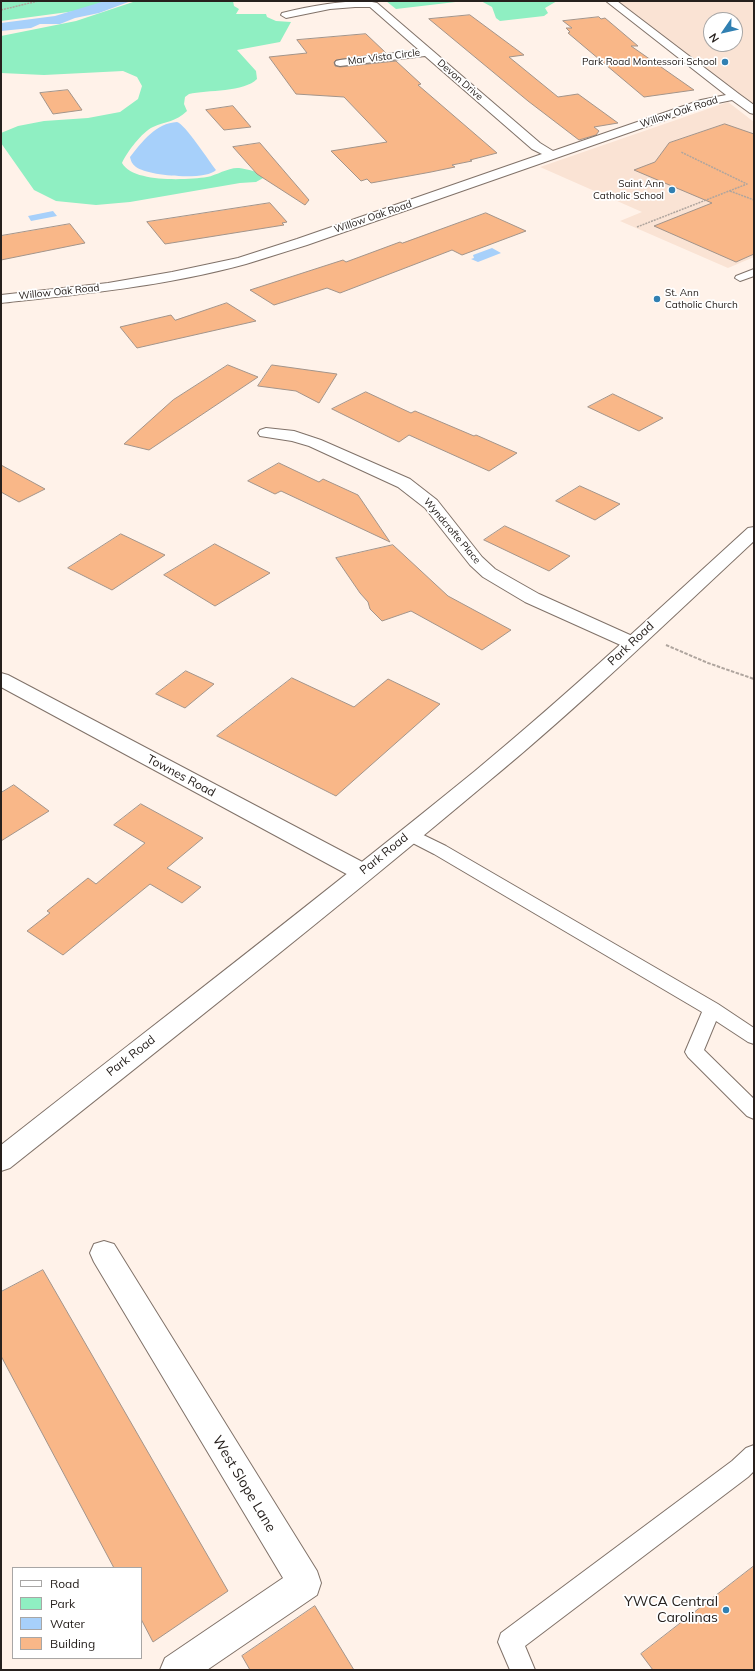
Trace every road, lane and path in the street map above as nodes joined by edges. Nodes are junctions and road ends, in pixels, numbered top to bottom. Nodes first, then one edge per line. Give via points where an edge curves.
1 (38, 1) edge
2 (611, 1) edge
3 (1, 10) edge
4 (286, 15) dead end
5 (429, 52) junction
6 (340, 63) dead end
7 (735, 96) junction
8 (754, 111) edge
9 (681, 152) dead end
10 (552, 155) junction
11 (730, 191) junction
12 (754, 200) edge
13 (637, 227) dead end
14 (754, 272) edge
15 (740, 278) dead end
16 (1, 299) edge
17 (266, 432) dead end
18 (754, 532) edge
19 (632, 643) junction
20 (666, 645) dead end
21 (1, 679) edge
22 (754, 680) edge
23 (409, 834) junction
24 (362, 872) junction
25 (712, 1009) junction
26 (754, 1037) edge
27 (754, 1111) edge
28 (1, 1160) edge
29 (104, 1252) dead end
30 (754, 1456) edge
31 (189, 1667) edge
32 (523, 1670) edge

1 - 3 path
2 - 7 street
4 - 5 street, Devon Drive via 318,8 369,4 376,7
5 - 6 street, Mar Vista Circle
5 - 10 street, Devon Drive via 536,146
7 - 8 street
7 - 10 street, Willow Oak Road via 705,102
9 - 11 path via 747,184
10 - 16 street, Willow Oak Road via 235,263 132,283
11 - 12 path
11 - 13 path
14 - 15 lane
17 - 19 street, Wyndcrofte Place via 294,436 315,443 404,484 431,504 476,561 489,573 532,598
18 - 19 street, Park Road
19 - 23 street, Park Road via 538,729
20 - 22 path
21 - 24 street, Townes Road
23 - 24 street, Park Road
23 - 25 lane
24 - 28 street, Park Road
25 - 26 lane
25 - 27 lane via 694,1052
29 - 31 street, West Slope Lane via 305,1583
30 - 32 lane via 510,1642

